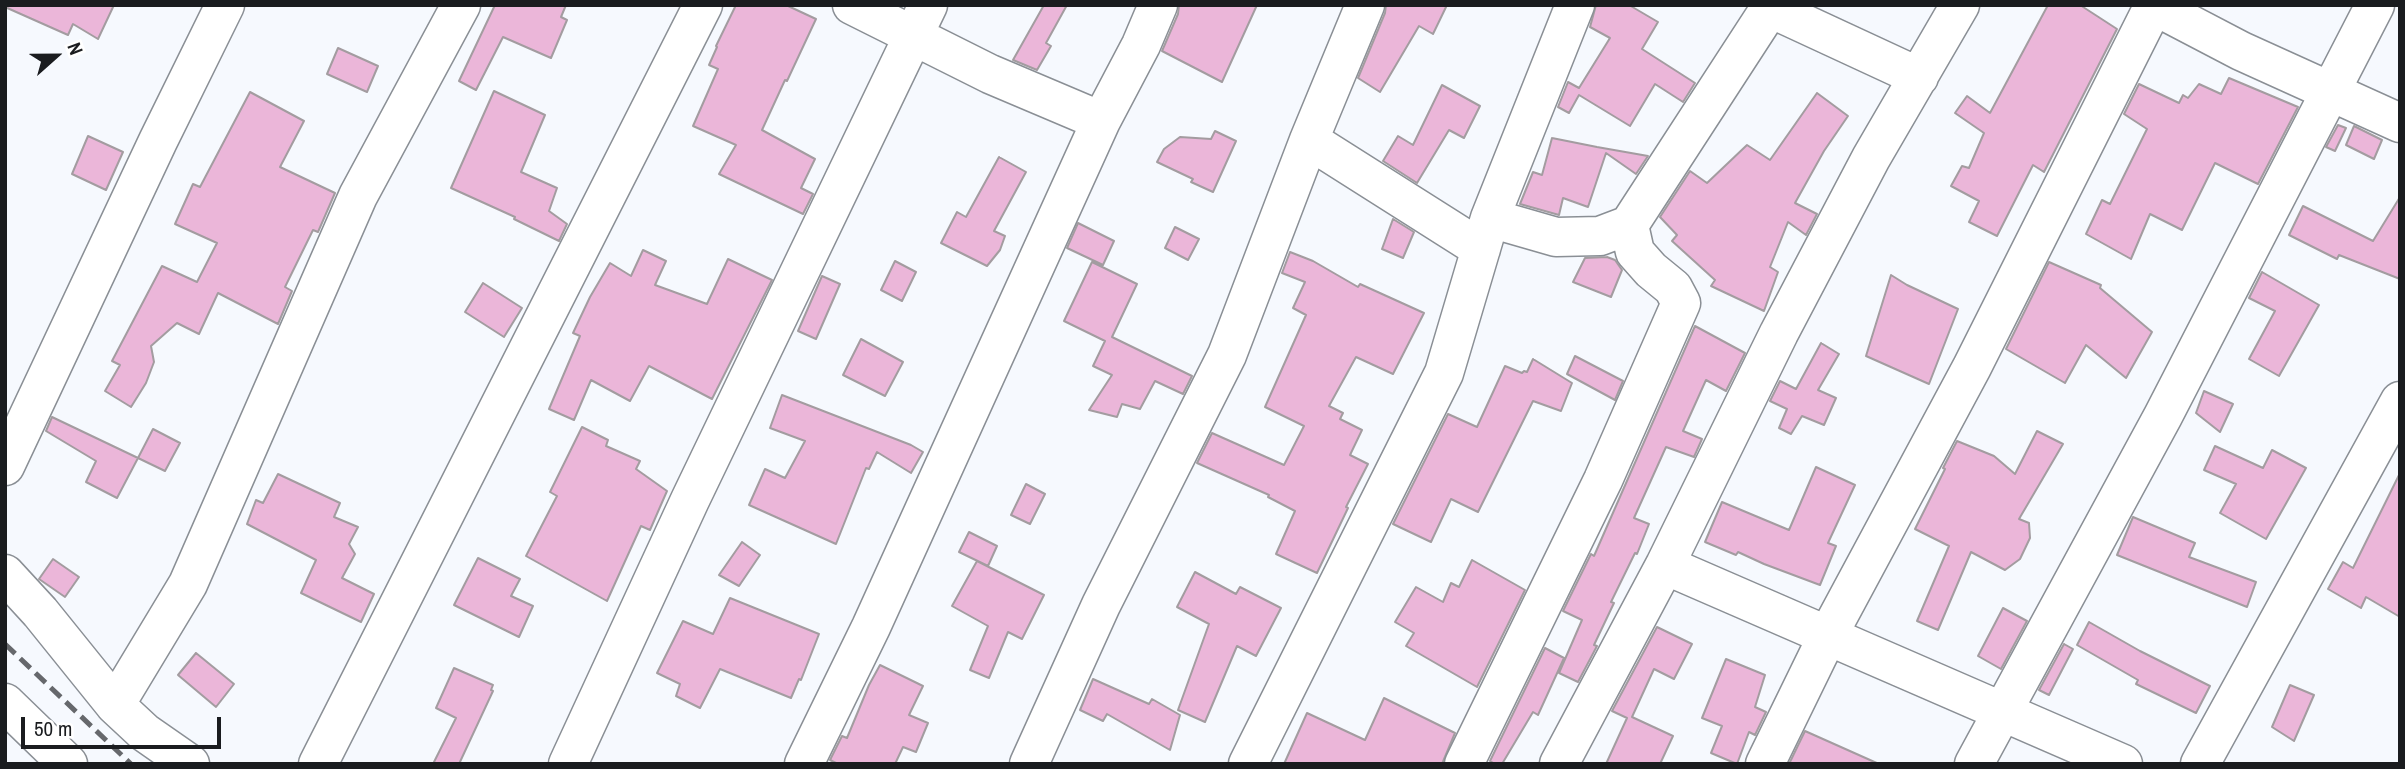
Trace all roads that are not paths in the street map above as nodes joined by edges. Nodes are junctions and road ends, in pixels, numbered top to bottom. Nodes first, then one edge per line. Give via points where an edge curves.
1 (225, 5) edge
2 (461, 5) edge
3 (703, 5) edge
4 (852, 5) edge
5 (1158, 5) edge
6 (1365, 5) edge
7 (1575, 5) edge
8 (1960, 5) edge
9 (2154, 5) edge
10 (2375, 5) edge
11 (1771, 7) edge
12 (920, 20) edge
13 (1919, 77) junction
14 (2330, 93) junction
15 (1101, 121) junction
16 (2400, 123) edge
17 (1309, 140) junction
18 (1629, 225) junction
19 (1485, 234) junction
20 (2400, 401) edge
21 (5, 466) edge
22 (1665, 565) junction
23 (5, 574) edge
24 (1828, 637) junction
25 (5, 703) edge
26 (115, 705) junction
27 (2001, 711) junction
28 (68, 764) edge
29 (190, 764) edge
30 (318, 764) edge
31 (568, 764) edge
32 (804, 764) edge
33 (1029, 764) edge
34 (1248, 764) edge
35 (1464, 764) edge
36 (1559, 764) edge
37 (1765, 764) edge
38 (1975, 764) edge
39 (2123, 764) edge
40 (2200, 764) edge

1 - 21 street
2 - 26 street via 358,197 188,584
3 - 30 street
4 - 12 street
5 - 15 street
6 - 17 street
7 - 19 street
8 - 13 street
9 - 14 street
9 - 24 street via 1972,367
10 - 14 street
11 - 13 street
11 - 18 street
12 - 15 street via 990,74
12 - 31 street
13 - 22 street via 1779,333
14 - 16 street
14 - 27 street via 2164,416
15 - 32 street
17 - 19 street
17 - 33 street via 1227,355 1101,605
18 - 19 street via 1600,236
18 - 35 street via 1635,252 1673,288 1681,303 1603,480
19 - 34 street via 1444,373
20 - 40 street
22 - 24 street
22 - 36 street
23 - 26 street
24 - 27 street
24 - 37 street
25 - 28 street
26 - 29 street
27 - 38 street
27 - 39 street

